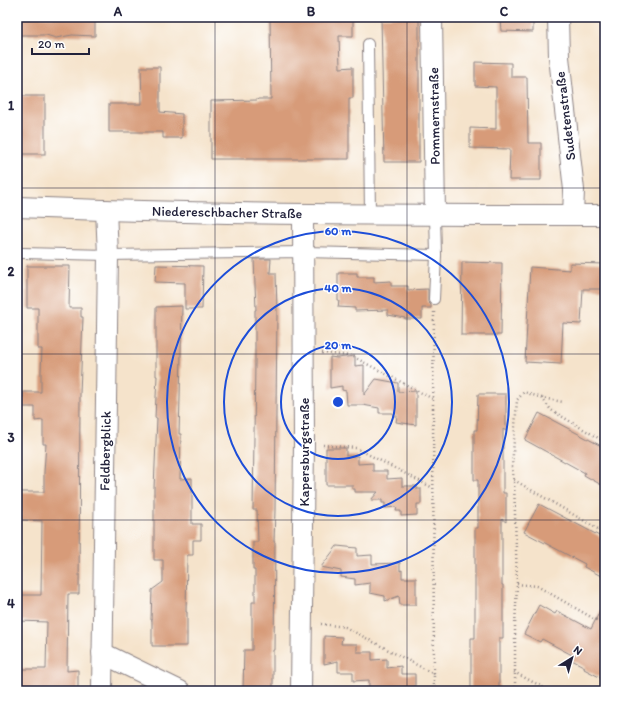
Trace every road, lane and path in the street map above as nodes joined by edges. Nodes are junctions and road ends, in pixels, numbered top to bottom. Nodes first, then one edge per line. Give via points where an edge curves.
1 (432, 17) edge
2 (558, 17) edge
3 (368, 44) dead end
4 (17, 207) edge
5 (106, 210) junction
6 (303, 214) junction
7 (370, 214) junction
8 (435, 215) junction
9 (573, 215) junction
10 (605, 215) edge
11 (304, 252) junction
12 (22, 253) dead end
13 (108, 255) junction
14 (436, 255) junction
15 (434, 299) joint
16 (303, 352) junction
17 (542, 398) junction
18 (433, 399) junction
19 (563, 402) dead end
20 (605, 442) edge
21 (304, 443) junction
22 (514, 480) junction
23 (433, 488) junction
24 (605, 533) edge
25 (517, 584) junction
26 (302, 621) junction
27 (605, 626) edge
28 (102, 653) junction
29 (514, 672) junction
30 (434, 674) junction
31 (102, 691) edge
32 (180, 691) edge
33 (301, 691) edge
34 (434, 691) edge
35 (515, 691) edge
36 (550, 691) edge

1 - 8 street, Pommernstraße
2 - 9 street, Sudetenstraße via 559,57 574,190
3 - 7 lane
4 - 5 street, Niedereschbacher Straße
5 - 6 street, Niedereschbacher Straße
5 - 13 street, Feldbergblick
6 - 7 street, Niedereschbacher Straße
6 - 11 street, Kapersburgstraße
7 - 8 street, Niedereschbacher Straße
8 - 9 street, Niedereschbacher Straße
8 - 14 lane
9 - 10 street, Niedereschbacher Straße
11 - 13 lane
11 - 14 lane
11 - 16 street, Kapersburgstraße
12 - 13 lane
13 - 28 street, Feldbergblick
14 - 15 lane
15 - 18 path
16 - 18 path via 352,356
16 - 21 street, Kapersburgstraße
17 - 19 path
17 - 20 path via 550,410
17 - 22 path via 524,392 517,400 512,467
18 - 23 path
21 - 23 path via 356,448
21 - 26 street, Kapersburgstraße
22 - 24 path
22 - 25 path
23 - 30 path
25 - 27 path via 537,586
25 - 29 path
26 - 30 path via 345,627
26 - 33 street, Kapersburgstraße
28 - 31 street, Feldbergblick
28 - 32 street
29 - 35 path
29 - 36 path
30 - 34 path

